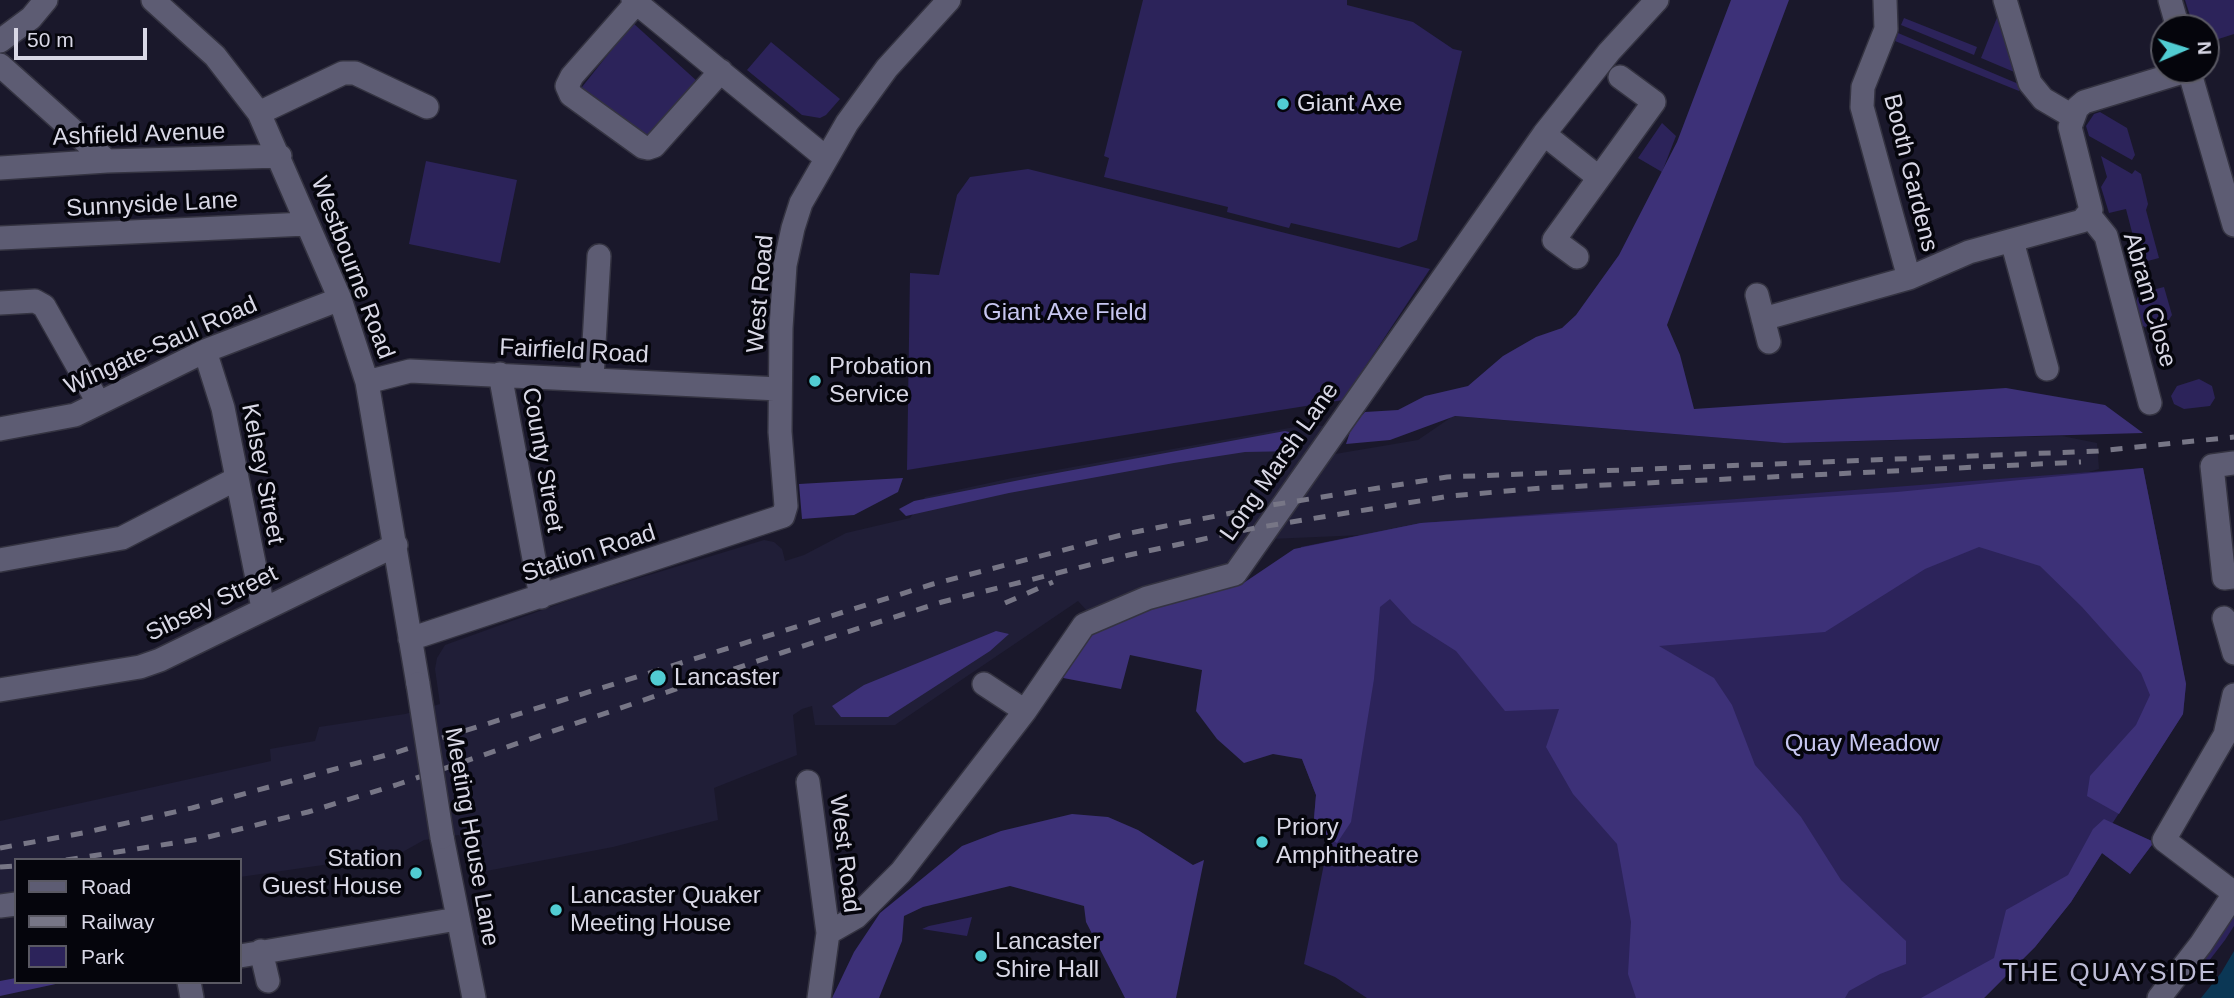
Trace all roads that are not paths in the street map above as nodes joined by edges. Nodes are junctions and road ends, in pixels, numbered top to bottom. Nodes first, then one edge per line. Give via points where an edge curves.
1 (47, 0) edge
2 (153, 0) edge
3 (949, 0) edge
4 (1657, 0) edge
5 (1885, 0) edge
6 (2005, 0) edge
7 (636, 1) edge
8 (0, 41) edge
9 (0, 65) edge
10 (721, 71) junction
11 (1620, 77) dead end
12 (2150, 82) edge
13 (2193, 84) edge
14 (427, 107) dead end
15 (259, 113) junction
16 (2072, 116) junction
17 (1544, 134) junction
18 (280, 156) junction
19 (826, 158) junction
20 (107, 161) junction
21 (0, 168) edge
22 (1598, 177) junction
23 (2089, 215) junction
24 (306, 224) junction
25 (2234, 225) edge
26 (0, 238) edge
27 (2012, 241) junction
28 (599, 256) dead end
29 (1577, 257) dead end
30 (1909, 278) junction
31 (1757, 295) dead end
32 (340, 299) junction
33 (0, 303) edge
34 (1763, 319) junction
35 (1769, 342) dead end
36 (205, 351) junction
37 (2047, 369) dead end
38 (500, 374) junction
39 (592, 379) junction
40 (367, 382) junction
41 (779, 389) junction
42 (98, 402) junction
43 (2150, 403) dead end
44 (0, 429) edge
45 (2234, 463) edge
46 (236, 479) junction
47 (783, 516) joint
48 (396, 545) junction
49 (0, 560) edge
50 (2234, 577) edge
51 (541, 597) junction
52 (263, 608) junction
53 (2224, 618) dead end
54 (410, 639) junction
55 (2234, 653) edge
56 (418, 684) joint
57 (984, 684) dead end
58 (0, 690) edge
59 (2234, 695) edge
60 (1025, 711) junction
61 (808, 782) dead end
62 (2234, 894) edge
63 (457, 919) junction
64 (828, 933) junction
65 (251, 953) edge
66 (270, 991) edge
67 (474, 998) edge
68 (819, 998) edge
69 (2159, 998) edge

1 - 8 street
2 - 15 street, Westbourne Road via 215,55
3 - 19 street, West Road via 887,68
4 - 17 street, Long Marsh Lane
5 - 30 street, Booth Gardens via 1886,29 1863,87 1862,107
6 - 16 street via 2030,83 2043,99
7 - 10 street
7 - 10 street via 572,76 567,86 571,95 648,148
9 - 20 street
10 - 19 street
11 - 22 street via 1654,102
12 - 16 street via 2084,102
13 - 25 street
14 - 15 street via 355,74 343,73
15 - 18 street, Westbourne Road
16 - 23 street, Abram Close via 2072,135 2091,204
17 - 22 street
17 - 60 street, Long Marsh Lane via 1235,574 1147,598 1084,625
18 - 20 street, Ashfield Avenue
18 - 24 street, Westbourne Road
19 - 41 street, West Road via 801,203 788,246
20 - 21 street, Ashfield Avenue
22 - 29 street via 1554,240
23 - 27 street, Abram Close via 2077,223
23 - 43 street, Abram Close via 2106,236
24 - 26 street, Sunnyside Lane
24 - 32 street, Westbourne Road
27 - 30 street, Abram Close via 1969,252
27 - 37 street
28 - 39 street
30 - 34 street, Abram Close
31 - 34 street
32 - 36 street, Wingate-Saul Road
32 - 40 street, Westbourne Road
33 - 42 street via 35,301 44,306
34 - 35 street
36 - 42 street, Wingate-Saul Road
36 - 46 street, Kelsey Street via 223,408
38 - 39 street, Fairfield Road
38 - 40 street, Fairfield Road via 410,371
38 - 51 street, County Street
39 - 41 street, Fairfield Road
40 - 48 street, Westbourne Road
41 - 47 street, West Road
42 - 44 street, Wingate-Saul Road via 75,415
45 - 50 street via 2212,466 2224,578
46 - 49 street via 115,541
46 - 52 street, Kelsey Street
47 - 51 street, Station Road
48 - 52 street, Sibsey Street
48 - 54 street, Westbourne Road
51 - 54 street, Station Road
52 - 58 street, Sibsey Street via 140,667
53 - 55 street
54 - 56 street, Westbourne Road
56 - 63 street, Meeting House Lane, bridge
57 - 60 street
59 - 62 street via 2225,735 2164,840
60 - 64 street, Long Marsh Lane via 901,872 856,916
61 - 64 street, West Road
62 - 69 street
63 - 65 street
63 - 67 street, Meeting House Lane
64 - 68 street, West Road
65 - 66 street

